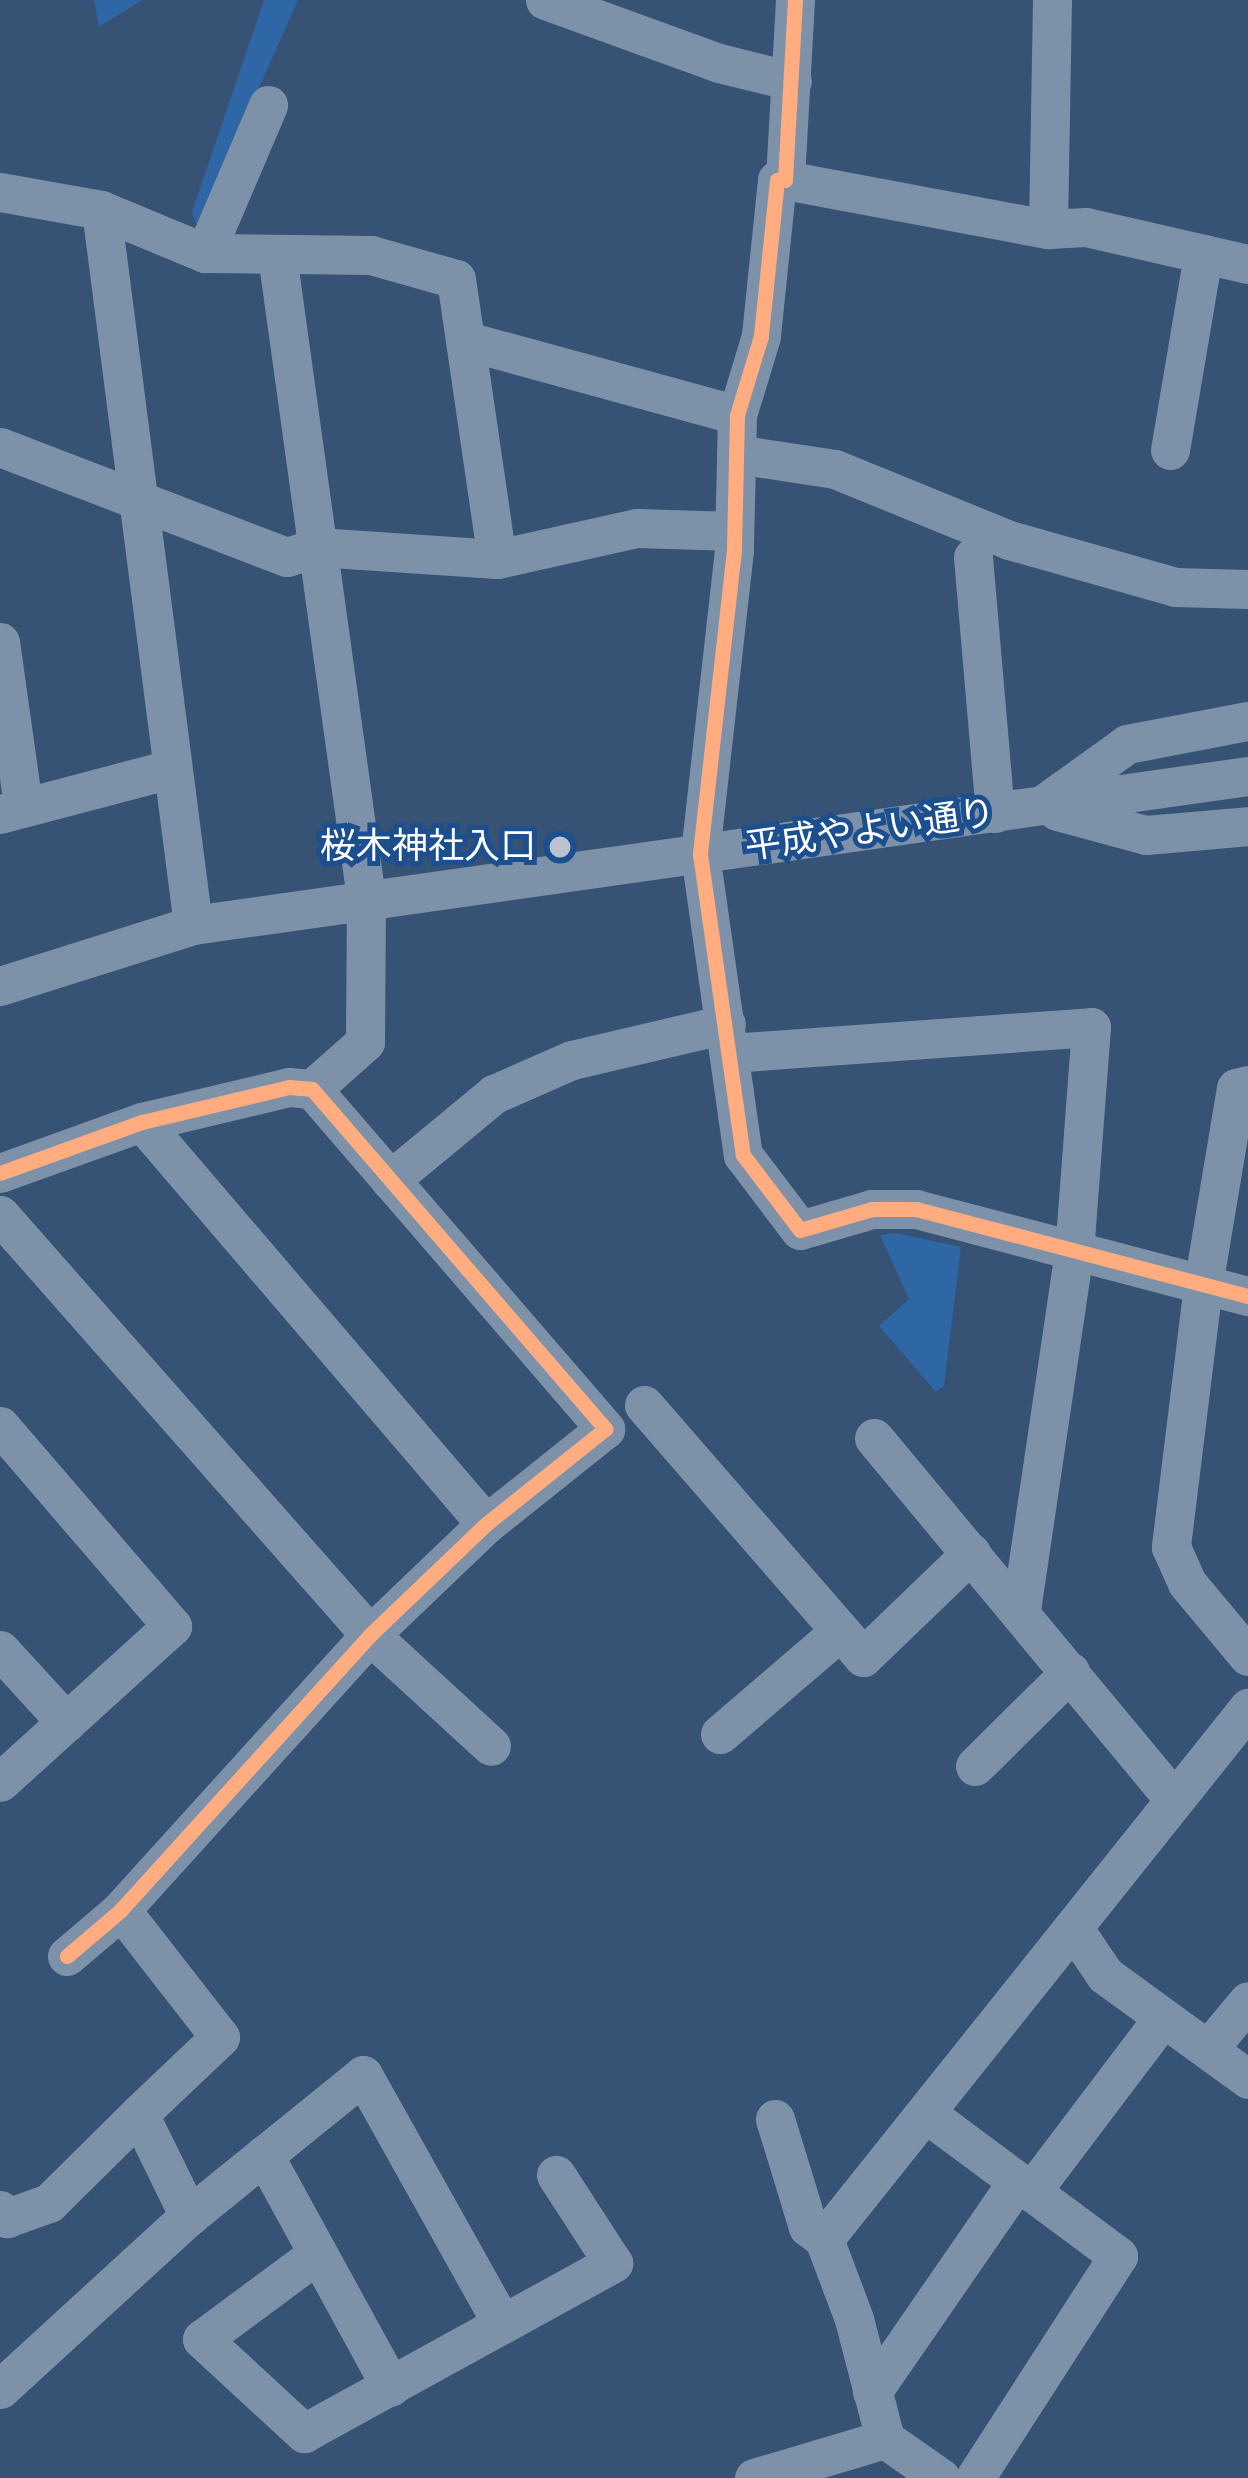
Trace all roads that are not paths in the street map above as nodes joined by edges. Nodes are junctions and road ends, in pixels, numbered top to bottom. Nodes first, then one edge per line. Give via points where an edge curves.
1 (545, 0) edge
2 (795, 0) edge
3 (1052, 0) edge
4 (792, 81) junction
5 (268, 105) dead end
6 (785, 180) junction
7 (0, 192) edge
8 (101, 210) junction
9 (1048, 229) junction
10 (205, 253) junction
11 (1203, 254) junction
12 (277, 255) junction
13 (1248, 264) edge
14 (467, 341) junction
15 (736, 434) junction
16 (0, 447) edge
17 (1170, 450) dead end
18 (137, 504) junction
19 (734, 531) junction
20 (317, 547) junction
21 (973, 557) dead end
22 (497, 559) junction
23 (1248, 590) edge
24 (0, 642) edge
25 (1248, 721) edge
26 (170, 769) junction
27 (1248, 776) edge
28 (1041, 806) junction
29 (12, 809) edge
30 (994, 813) junction
31 (1248, 826) edge
32 (700, 854) junction
33 (366, 898) junction
34 (193, 925) junction
35 (0, 986) edge
36 (728, 1038) junction
37 (1248, 1085) edge
38 (312, 1089) junction
39 (142, 1122) junction
40 (0, 1173) edge
41 (390, 1180) junction
42 (6, 1235) edge
43 (1074, 1251) junction
44 (1203, 1285) junction
45 (1248, 1296) edge
46 (644, 1405) dead end
47 (0, 1426) edge
48 (874, 1438) dead end
49 (485, 1524) junction
50 (971, 1553) junction
51 (1021, 1612) junction
52 (840, 1631) junction
53 (370, 1635) junction
54 (0, 1650) edge
55 (1248, 1656) edge
56 (1070, 1672) junction
57 (1247, 1711) edge
58 (66, 1722) junction
59 (720, 1733) dead end
60 (491, 1746) dead end
61 (975, 1766) dead end
62 (0, 1782) edge
63 (1172, 1798) junction
64 (121, 1910) junction
65 (1076, 1932) junction
66 (67, 1956) dead end
67 (1248, 2001) edge
68 (1162, 2019) junction
69 (1208, 2049) junction
70 (1248, 2079) edge
71 (139, 2114) junction
72 (927, 2114) junction
73 (775, 2119) dead end
74 (264, 2155) junction
75 (556, 2175) dead end
76 (1024, 2187) junction
77 (0, 2210) edge
78 (189, 2216) junction
79 (824, 2240) junction
80 (317, 2254) junction
81 (502, 2324) junction
82 (391, 2387) junction
83 (0, 2389) edge
84 (872, 2392) junction
85 (885, 2440) junction
86 (754, 2478) edge
87 (941, 2478) edge
88 (975, 2478) edge

1 - 4 street
2 - 4 street
3 - 9 street
4 - 6 street
5 - 10 street
6 - 9 street
6 - 15 street via 777,180 761,336
7 - 8 street
8 - 10 street
8 - 18 street
9 - 11 street via 1086,226
10 - 12 street
11 - 13 street
11 - 17 street
12 - 14 street via 370,255 456,279
12 - 20 street
14 - 15 street
14 - 22 street
15 - 19 street
15 - 23 street via 1009,540 1175,587
16 - 18 street
18 - 20 street via 286,557
18 - 26 street
19 - 22 street via 637,528
19 - 32 street
20 - 22 street
20 - 33 street
21 - 30 street
24 - 29 street
25 - 28 street via 1127,744
26 - 29 street
26 - 34 street
27 - 28 street, 平成やよい通り
28 - 30 street, 平成やよい通り
28 - 31 street via 1146,836
30 - 32 street, 平成やよい通り
32 - 33 street, 平成やよい通り
32 - 36 street
33 - 34 street, 平成やよい通り
33 - 38 street via 365,1042
34 - 35 street, 平成やよい通り
36 - 41 street via 572,1060 494,1094
36 - 43 street via 743,1155 800,1230 872,1209 916,1209
36 - 43 street via 1091,1027
37 - 44 street via 1236,1088
38 - 39 street via 289,1087
38 - 41 street
39 - 40 street
39 - 49 street
41 - 49 street via 605,1429
42 - 53 street
43 - 44 street
43 - 51 street
44 - 45 street
44 - 55 street via 1171,1547 1187,1583
46 - 52 street
47 - 58 street via 172,1626
48 - 50 street
49 - 53 street
50 - 51 street
50 - 52 street via 863,1658
51 - 56 street
52 - 59 street
53 - 60 street
53 - 64 street
54 - 58 street
56 - 61 street
56 - 63 street
57 - 63 street
58 - 62 street
63 - 65 street
64 - 66 street
64 - 71 street via 220,2037
65 - 68 street via 1105,1975
65 - 72 street
67 - 69 street
68 - 69 street
68 - 76 street
69 - 70 street
71 - 77 street via 49,2203 7,2218
71 - 78 street
72 - 76 street
72 - 79 street
73 - 79 street via 808,2227
74 - 78 street
74 - 80 street
74 - 81 street via 363,2075
75 - 81 street via 613,2263
76 - 84 street
76 - 88 street via 1118,2256
78 - 83 street
79 - 84 street
80 - 82 street
80 - 82 street via 202,2339 304,2433
81 - 82 street
84 - 85 street
85 - 86 street
85 - 87 street

